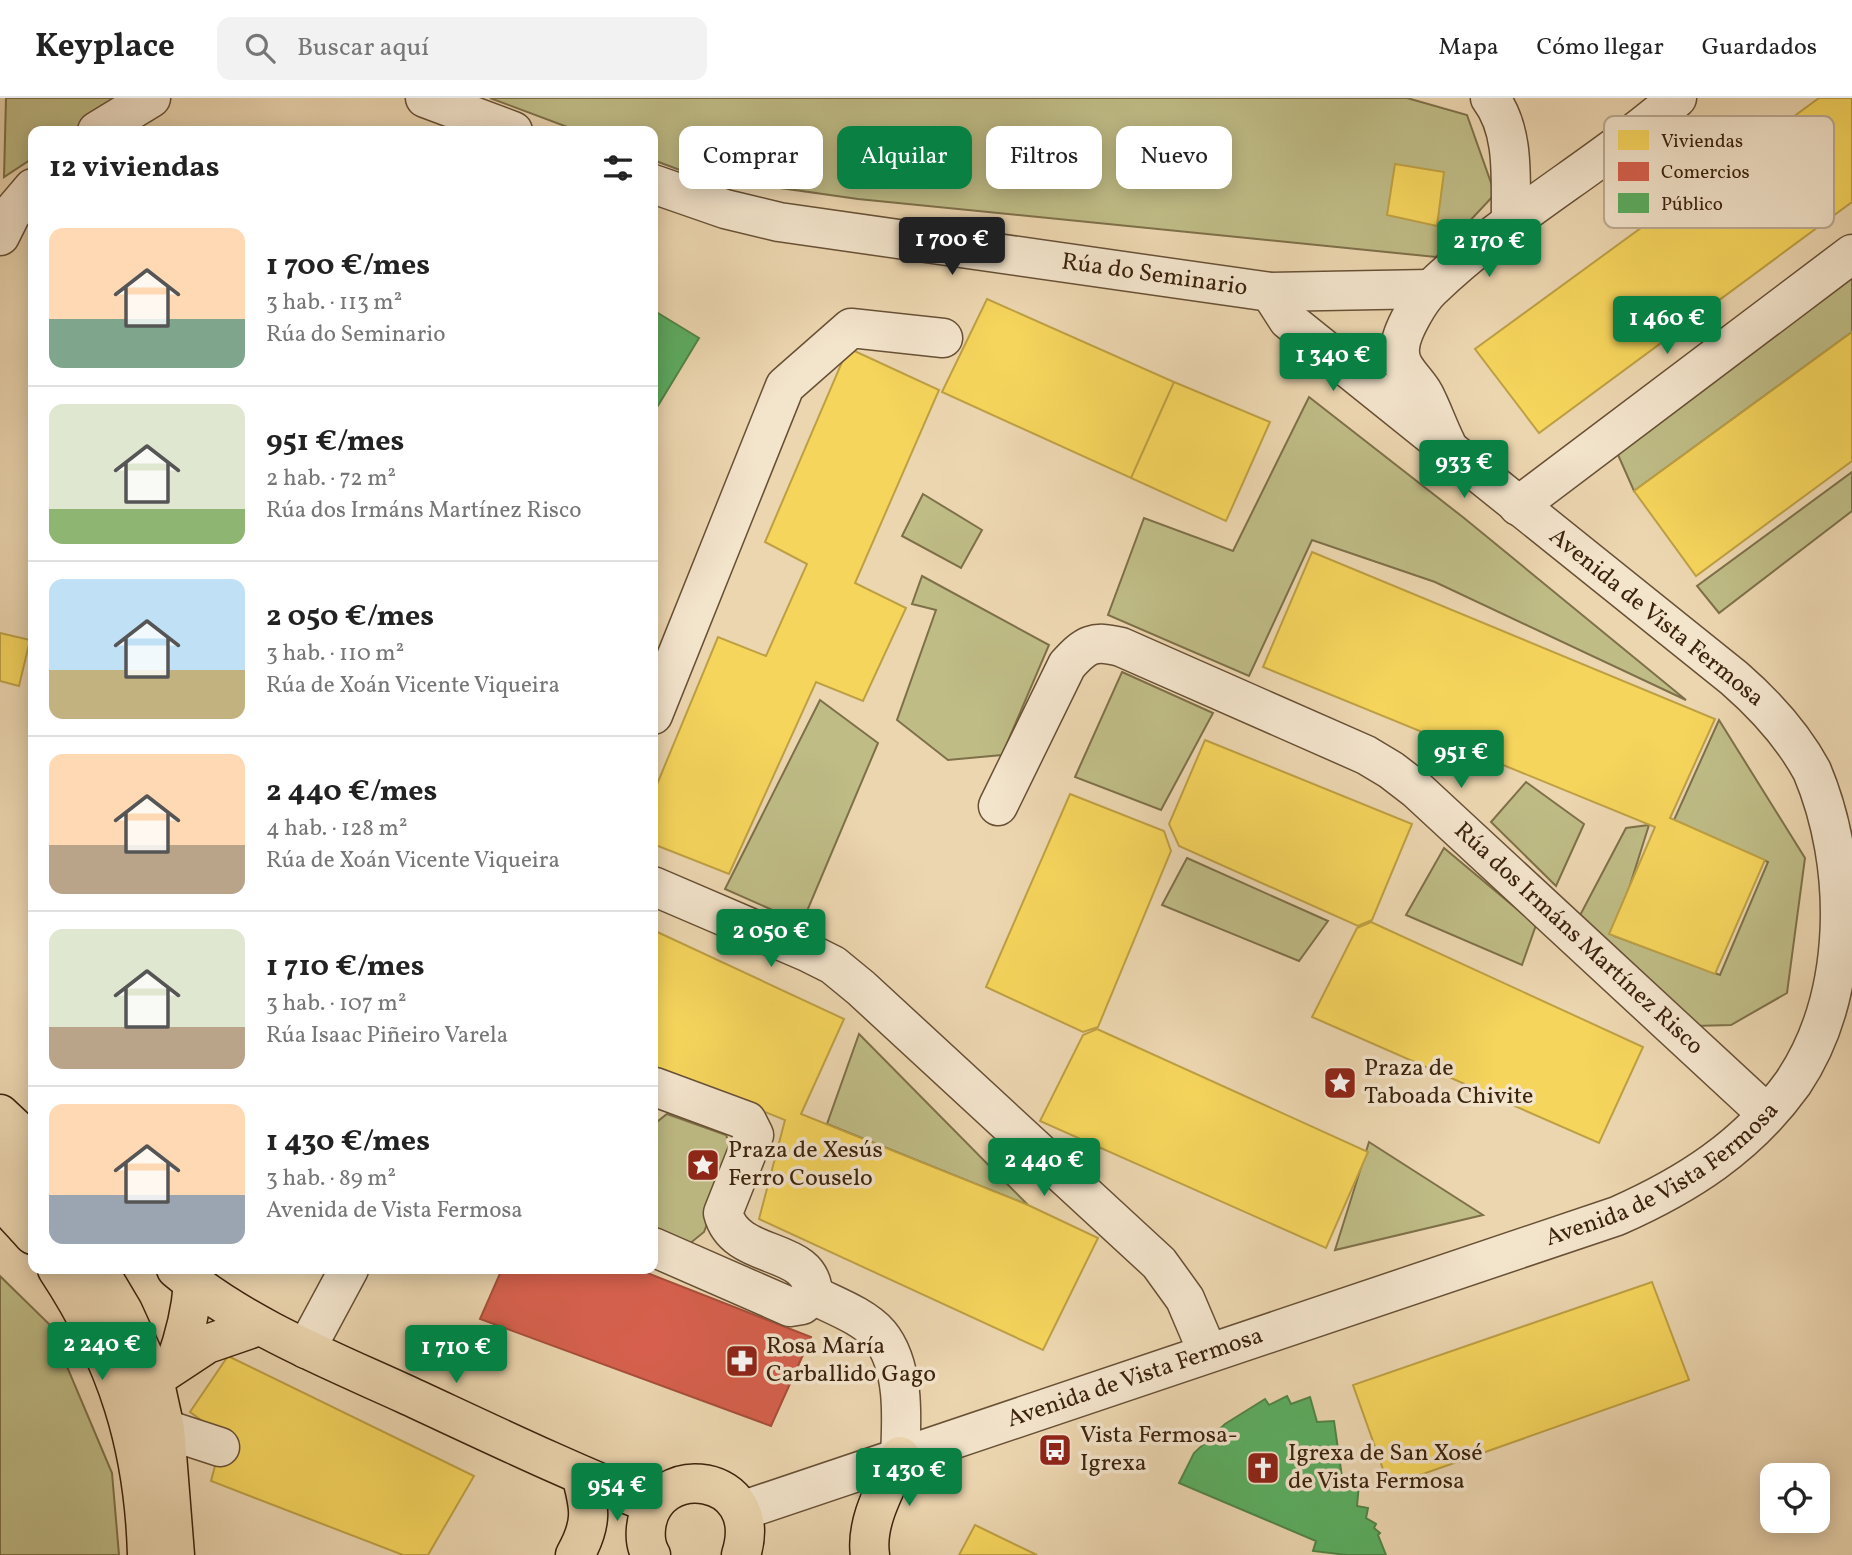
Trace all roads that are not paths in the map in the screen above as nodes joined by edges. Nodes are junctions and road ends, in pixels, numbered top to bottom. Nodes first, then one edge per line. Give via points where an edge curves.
1 (151, 98) edge
2 (425, 98) edge
3 (1490, 98) edge
4 (1677, 98) edge
5 (1656, 116) edge
6 (105, 126) edge
7 (500, 126) edge
8 (1604, 156) edge
9 (658, 186) edge
10 (1511, 223) junction
11 (1852, 254) edge
12 (1430, 289) junction
13 (1270, 292) junction
14 (943, 338) dead end
15 (1448, 448) junction
16 (1518, 506) junction
17 (658, 703) edge
18 (998, 806) dead end
19 (658, 888) edge
20 (658, 1088) edge
21 (1767, 1114) junction
22 (2, 1116) edge
23 (28, 1140) edge
24 (0, 1158) edge
25 (0, 1199) edge
26 (28, 1215) edge
27 (28, 1219) edge
28 (658, 1249) edge
29 (60, 1274) edge
30 (80, 1274) edge
31 (101, 1274) edge
32 (346, 1274) edge
33 (184, 1276) edge
34 (813, 1295) junction
35 (259, 1326) junction
36 (306, 1349) junction
37 (1208, 1353) junction
38 (154, 1372) junction
39 (165, 1429) junction
40 (220, 1447) dead end
41 (900, 1456) junction
42 (581, 1475) junction
43 (654, 1505) junction
44 (741, 1511) junction
45 (644, 1554) edge
46 (147, 1555) edge
47 (175, 1555) edge
48 (575, 1555) edge
49 (741, 1555) edge
50 (870, 1555) edge

1 - 6 street
2 - 7 street
3 - 10 street via 1507,133
4 - 5 street
8 - 10 street
9 - 13 street, Rúa do Seminario via 779,222
10 - 12 street
11 - 16 street
12 - 13 street, Rúa do Seminario
12 - 15 street, Avenida de Vista Fermosa via 1403,332 1399,350 1403,367 1423,392
13 - 15 street, Avenida de Vista Fermosa via 1289,320
14 - 17 street via 851,328 785,386
15 - 16 street, Avenida de Vista Fermosa
16 - 21 street, Avenida de Vista Fermosa via 1756,697 1784,727 1822,792 1838,843 1846,891 1841,974 1816,1042 1794,1082
18 - 21 street, Rúa dos Irmáns Martínez Risco via 1059,679 1079,652 1090,644 1121,647 1391,770
19 - 37 street via 815,956 861,988 1158,1262 1185,1299
20 - 34 street via 747,1121 754,1135 723,1213 726,1226 738,1239 804,1268 813,1281
21 - 37 street, Avenida de Vista Fermosa via 1703,1170 1617,1216
22 - 23 main road
24 - 26 main road
25 - 27 main road
28 - 34 street via 790,1307 802,1306
29 - 46 main road via 121,1393 141,1473
30 - 38 main road
31 - 38 main road
32 - 36 street
33 - 35 main road
33 - 38 main road via 189,1318
34 - 41 street via 864,1321 889,1348 898,1381
35 - 36 main road
35 - 38 main road via 207,1344
36 - 42 main road
37 - 41 street, Avenida de Vista Fermosa
38 - 39 main road
39 - 40 street
39 - 47 main road
41 - 44 street, Avenida de Vista Fermosa
41 - 50 main road via 873,1516
42 - 43 main road
42 - 48 main road via 590,1517
43 - 44 main road via 682,1485 699,1483 731,1496
43 - 45 main road via 647,1520
44 - 49 main road via 746,1539

